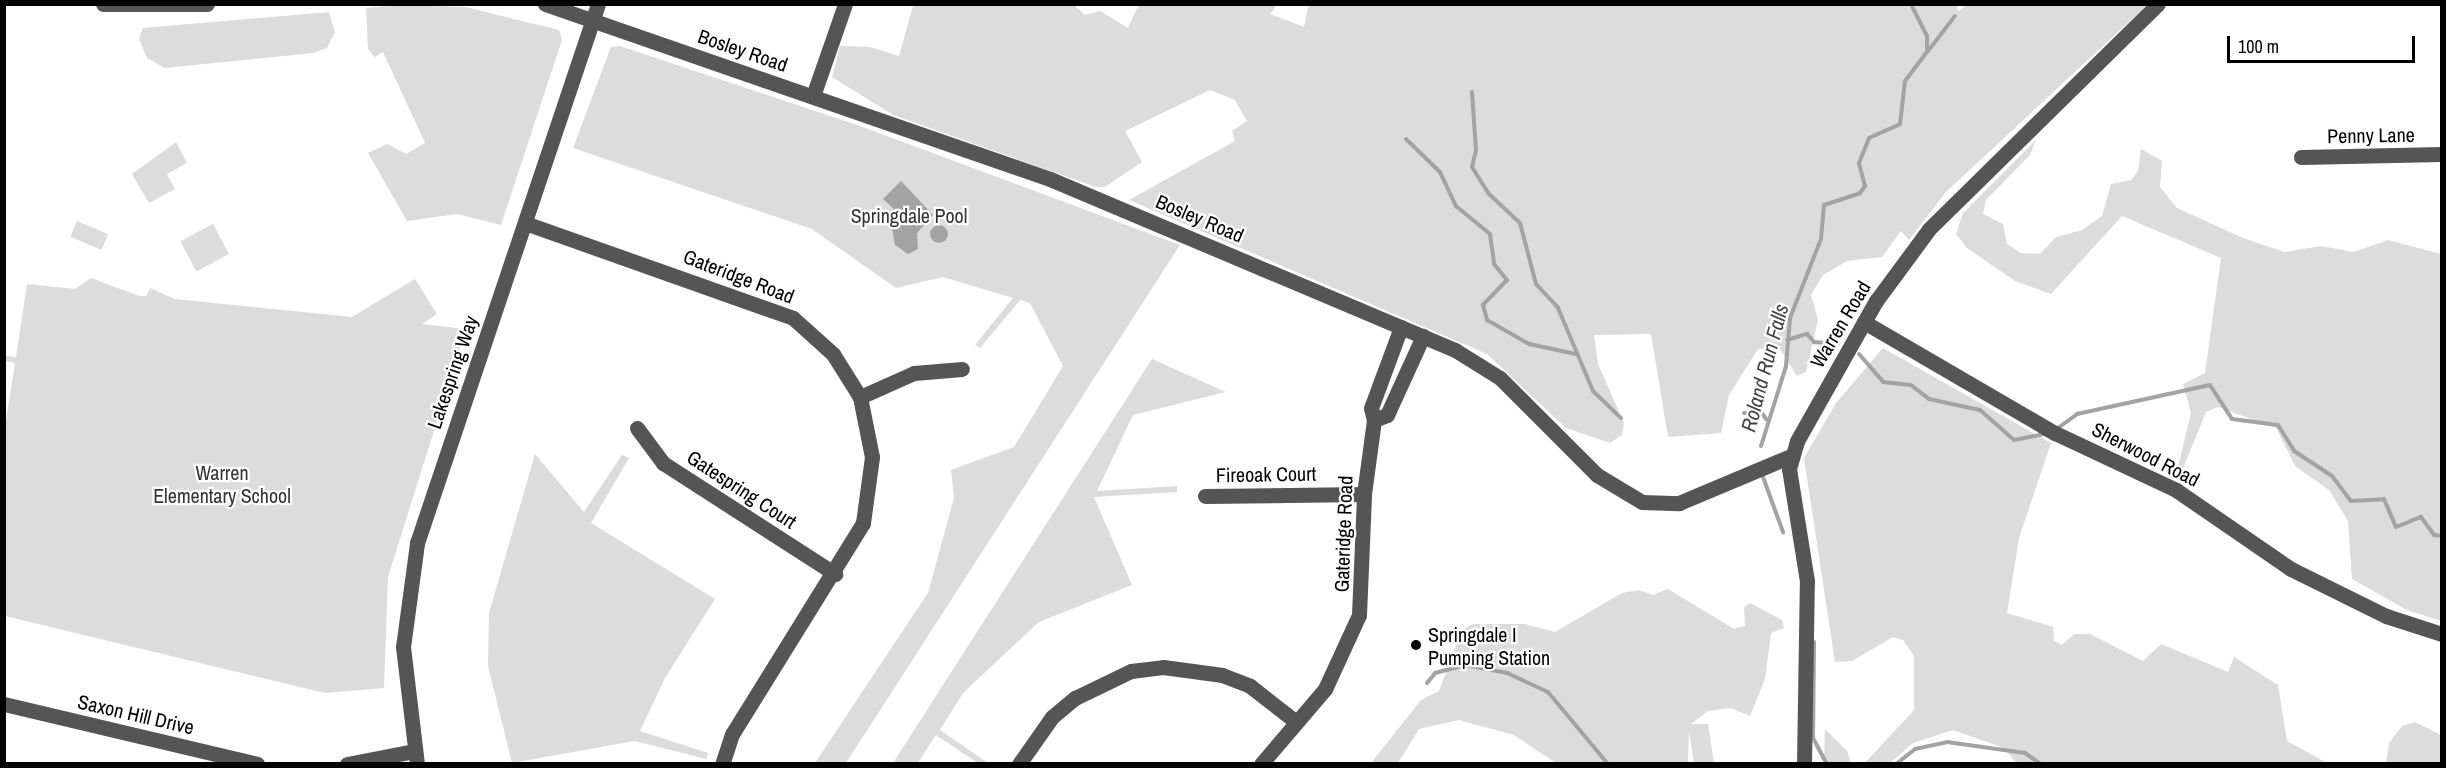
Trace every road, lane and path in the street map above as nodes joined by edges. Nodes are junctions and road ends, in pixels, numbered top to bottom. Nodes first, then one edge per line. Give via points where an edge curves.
1 (103, 4) edge
2 (207, 4) edge
3 (545, 4) edge
4 (598, 4) edge
5 (845, 4) edge
6 (2158, 4) edge
7 (593, 21) junction
8 (813, 96) junction
9 (2442, 154) edge
10 (2301, 158) dead end
11 (525, 223) junction
12 (1864, 322) junction
13 (1401, 327) junction
14 (1423, 336) junction
15 (962, 369) dead end
16 (860, 397) junction
17 (1374, 420) junction
18 (637, 428) dead end
19 (1791, 456) junction
20 (1364, 494) junction
21 (1205, 496) dead end
22 (835, 574) junction
23 (2442, 634) edge
24 (4, 704) edge
25 (1296, 722) junction
26 (415, 757) edge
27 (1264, 762) edge
28 (257, 764) edge
29 (347, 764) edge
30 (722, 764) edge
31 (1019, 764) edge
32 (1804, 764) edge

1 - 2 street
3 - 7 street, Bosley Road
4 - 7 street, Lakespring Way
5 - 8 street
6 - 12 street, Warren Road via 1945,211
7 - 8 street, Bosley Road
7 - 11 street, Lakespring Way
8 - 13 street, Bosley Road via 1050,179
9 - 10 street, Penny Lane
11 - 16 street, Gateridge Road via 793,318 833,354
11 - 26 street, Lakespring Way via 432,495 410,577 403,647
12 - 19 street, Warren Road
12 - 23 street, Sherwood Road via 2043,426 2176,489 2291,569 2386,616
13 - 14 street, Bosley Road
13 - 17 street, Gateridge Road via 1371,408
14 - 17 street via 1387,415
14 - 19 street, Bosley Road via 1492,372 1583,463 1642,502 1679,503
15 - 16 street via 914,373
16 - 22 street, Gateridge Road via 870,430 872,479 863,523
17 - 20 street, Gateridge Road
18 - 22 street, Gatespring Court via 663,463
19 - 32 street, Warren Road via 1791,492 1807,581
20 - 21 street, Fireoak Court
20 - 25 street, Gateridge Road via 1359,615 1330,680
22 - 30 street, Gateridge Road via 741,718
24 - 28 street, Saxon Hill Drive
25 - 27 street, Gateridge Road
25 - 31 street via 1250,686 1222,675 1163,667 1131,671 1075,698 1052,717
26 - 29 street

